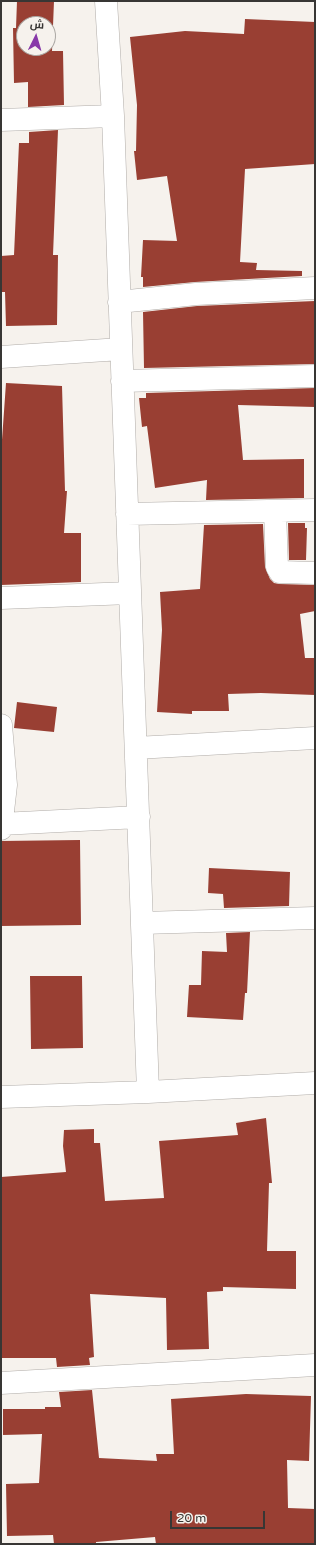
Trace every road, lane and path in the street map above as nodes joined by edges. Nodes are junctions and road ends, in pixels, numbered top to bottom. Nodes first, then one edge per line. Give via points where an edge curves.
1 (106, 1) edge
2 (113, 116) junction
3 (1, 120) edge
4 (315, 288) edge
5 (119, 302) junction
6 (121, 349) junction
7 (1, 356) edge
8 (315, 376) edge
9 (122, 381) junction
10 (315, 510) edge
11 (276, 511) junction
12 (127, 514) junction
13 (315, 573) edge
14 (130, 593) junction
15 (1, 598) edge
16 (1, 725) edge
17 (315, 738) edge
18 (136, 748) junction
19 (138, 817) junction
20 (1, 826) edge
21 (315, 918) edge
22 (142, 923) junction
23 (315, 1083) edge
24 (148, 1092) junction
25 (1, 1097) edge
26 (315, 1365) edge
27 (1, 1383) edge

1 - 2 street
2 - 3 street
2 - 5 street
4 - 5 street
5 - 6 street
6 - 7 street
6 - 9 street
8 - 9 street
9 - 12 street
10 - 11 street
11 - 12 street
11 - 13 street via 277,567 280,572
12 - 14 street
14 - 15 street
14 - 18 street
16 - 20 street via 6,785
17 - 18 street
18 - 19 street
19 - 20 street
19 - 22 street
21 - 22 street
22 - 24 street
23 - 24 street
24 - 25 street
26 - 27 street

